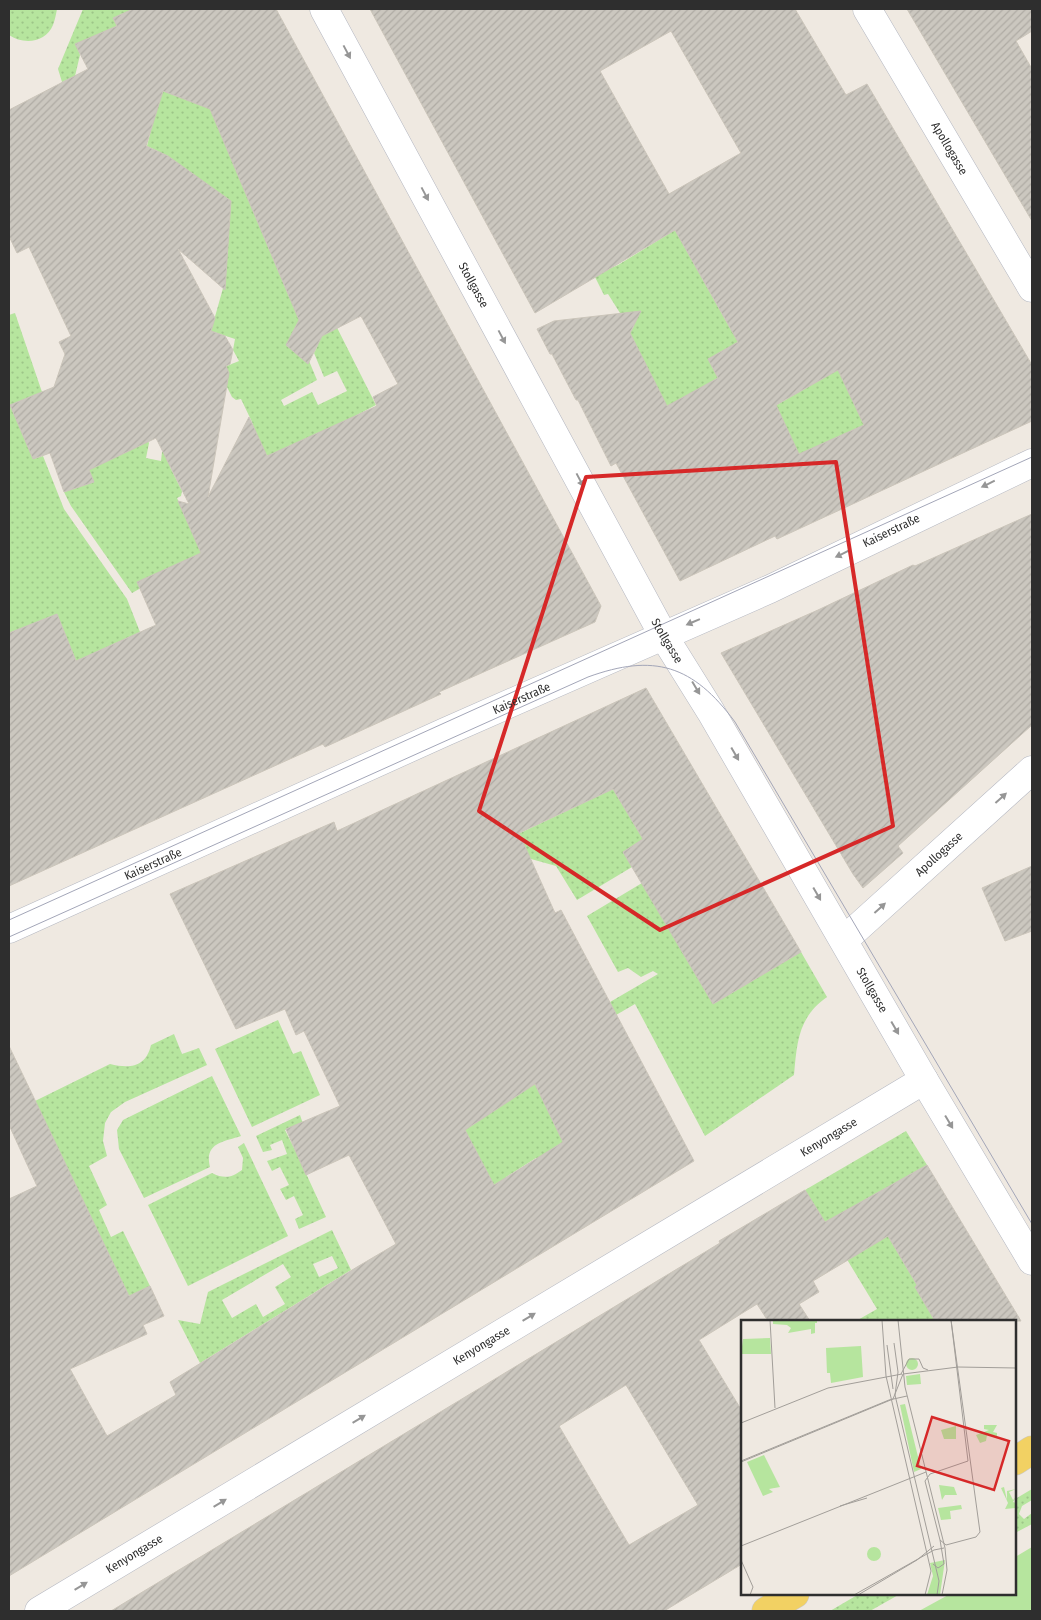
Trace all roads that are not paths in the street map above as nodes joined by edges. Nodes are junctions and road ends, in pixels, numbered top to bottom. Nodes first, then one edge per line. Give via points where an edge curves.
1 (324, 9) edge
2 (867, 9) edge
3 (1032, 288) edge
4 (1032, 462) edge
5 (663, 635) junction
6 (1032, 770) edge
7 (9, 929) edge
8 (844, 940) junction
9 (924, 1080) junction
10 (1032, 1261) edge
11 (1032, 1450) edge
12 (1016, 1459) edge
13 (793, 1595) edge
14 (39, 1611) edge
15 (766, 1611) edge

1 -> 5 street, Stollgasse
2 - 3 street, Apollogasse
4 -> 5 street, Kaiserstraße via 770,588
5 - 7 street, Kaiserstraße
5 -> 8 street, Stollgasse
8 -> 6 street, Apollogasse
8 -> 9 street, Stollgasse
9 -> 10 street, Stollgasse
14 -> 9 street, Kenyongasse
11 - 12 main road
13 - 15 main road

